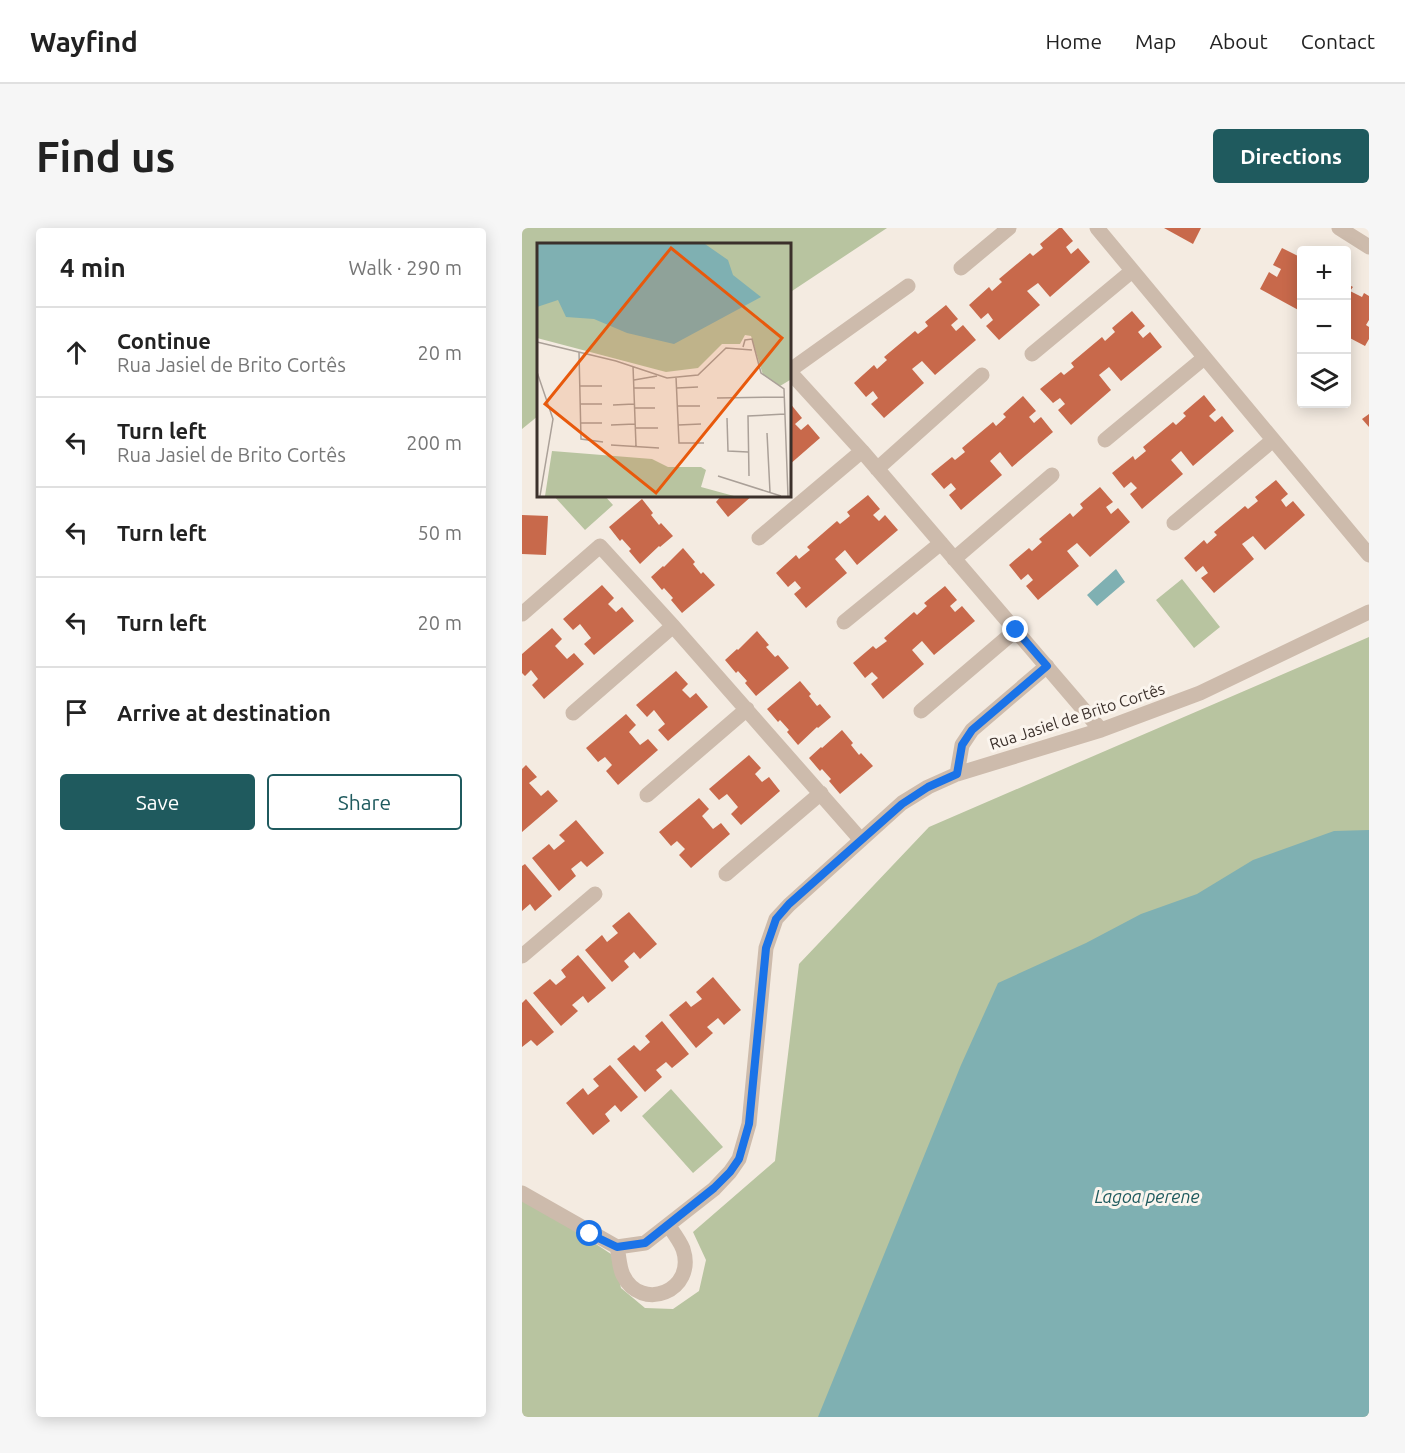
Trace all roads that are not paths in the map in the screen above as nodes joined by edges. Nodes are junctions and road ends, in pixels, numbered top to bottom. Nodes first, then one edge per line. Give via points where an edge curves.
1 (1009, 228) edge
2 (1097, 228) edge
3 (1339, 228) edge
4 (1369, 247) edge
5 (960, 268) dead end
6 (1132, 271) junction
7 (908, 286) dead end
8 (1032, 354) dead end
9 (1204, 357) junction
10 (790, 370) edge
11 (790, 372) edge
12 (982, 375) dead end
13 (1105, 440) dead end
14 (1273, 440) junction
15 (862, 451) junction
16 (877, 469) junction
17 (1052, 475) dead end
18 (1174, 523) dead end
19 (759, 538) dead end
20 (941, 543) junction
21 (1369, 555) edge
22 (954, 559) junction
23 (1369, 612) edge
24 (522, 614) edge
25 (844, 622) dead end
26 (673, 626) junction
27 (1016, 630) junction
28 (1047, 666) junction
29 (747, 709) junction
30 (921, 711) dead end
31 (573, 713) dead end
32 (1101, 730) junction
33 (957, 774) junction
34 (821, 793) junction
35 (647, 795) dead end
36 (861, 840) junction
37 (726, 874) dead end
38 (595, 894) dead end
39 (522, 956) edge
40 (522, 1193) edge
41 (668, 1225) junction
42 (617, 1247) junction

1 - 5 street
2 - 6 street
3 - 4 street
6 - 8 street
6 - 9 street
7 - 10 street
9 - 13 street
9 - 14 street
11 - 15 street
12 - 16 street
14 - 18 street
14 - 21 street
15 - 16 street
15 - 19 street
16 - 20 street
17 - 22 street
20 - 22 street
20 - 25 street
22 - 27 street
23 - 32 street, Rua Jasiel de Brito Cortês via 1200,693
24 - 26 street via 600,546
26 - 29 street
26 - 31 street
27 - 28 street
27 - 30 street
28 - 32 street
28 - 33 street via 972,730 962,745
29 - 34 street
29 - 35 street
32 - 33 street, Rua Jasiel de Brito Cortês
33 - 36 street, Rua Jasiel de Brito Cortês via 902,804
34 - 36 street
34 - 37 street
36 - 41 street, Rua Jasiel de Brito Cortês via 776,919 766,948 749,1124 739,1159 714,1188
38 - 39 street
40 - 42 street
41 - 42 street, Rua Jasiel de Brito Cortês via 645,1243
41 - 42 street via 683,1248 686,1269 675,1287 656,1296 636,1291 623,1275

